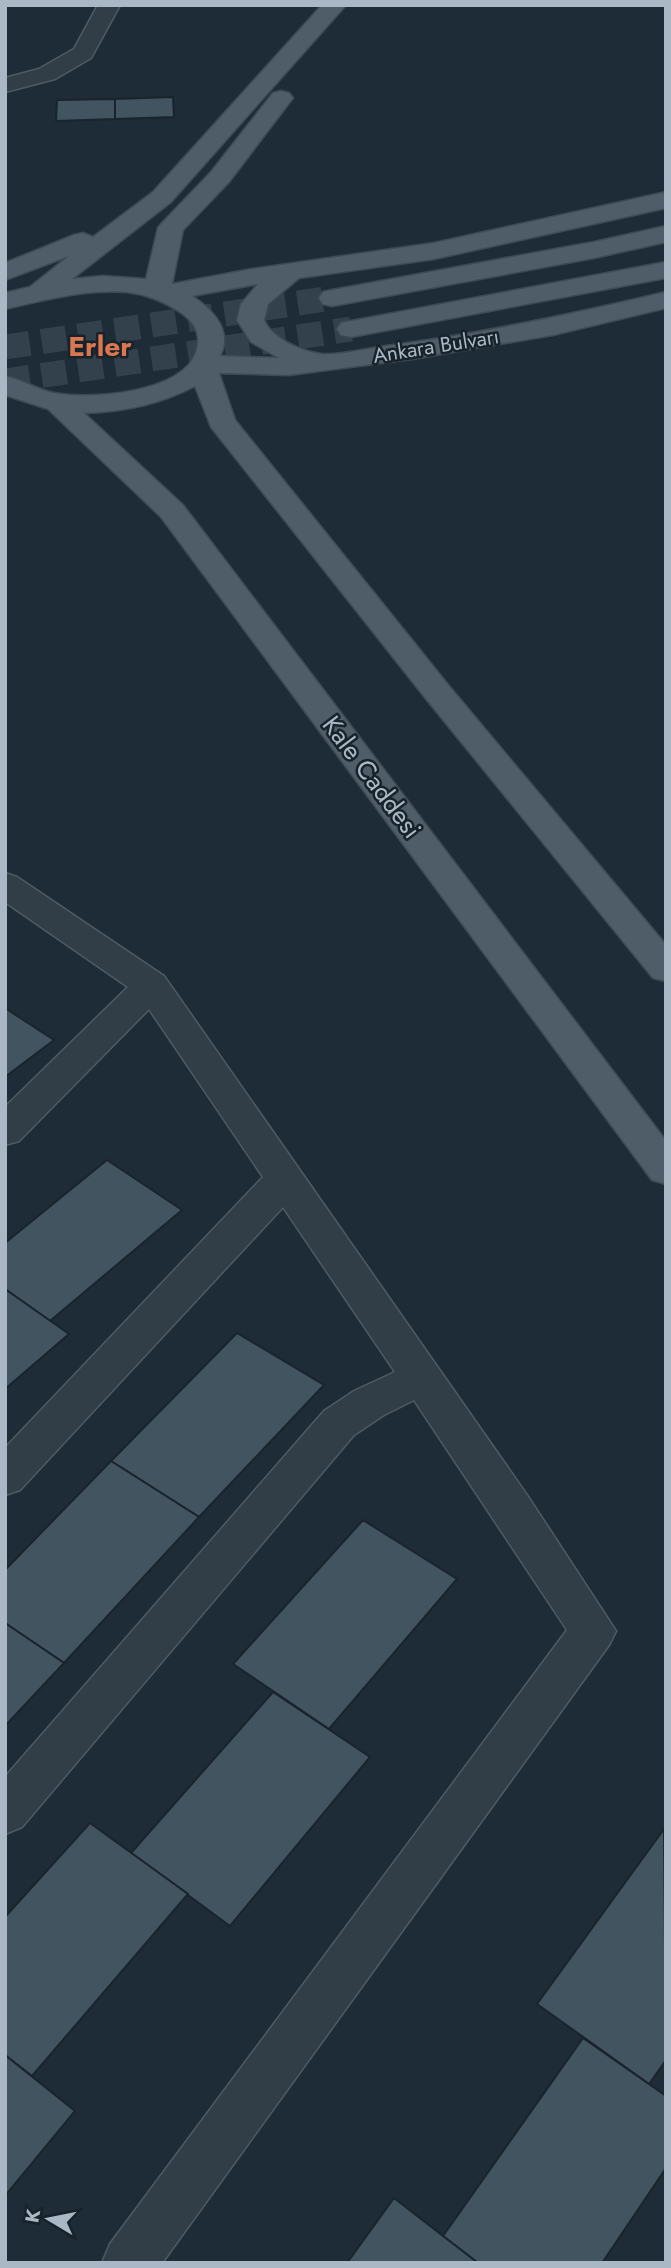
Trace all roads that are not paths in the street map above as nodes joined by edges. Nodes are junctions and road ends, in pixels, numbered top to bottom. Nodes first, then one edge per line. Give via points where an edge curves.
1 (109, 5) edge
2 (335, 5) edge
3 (352, 5) edge
4 (5, 85) edge
5 (162, 197) junction
6 (666, 200) edge
7 (666, 234) edge
8 (666, 270) edge
9 (292, 271) junction
10 (5, 272) edge
11 (161, 292) junction
12 (36, 294) junction
13 (332, 298) tunnel mouth
14 (666, 300) edge
15 (5, 301) edge
16 (5, 309) edge
17 (351, 329) tunnel mouth
18 (331, 361) junction
19 (202, 364) junction
20 (5, 384) edge
21 (58, 402) junction
22 (5, 414) edge
23 (5, 885) edge
24 (666, 969) edge
25 (151, 985) junction
26 (5, 1132) edge
27 (666, 1170) edge
28 (285, 1179) junction
29 (422, 1378) junction
30 (5, 1477) edge
31 (5, 1812) edge
32 (129, 2263) edge

1 - 4 street via 82,53 47,75
2 - 5 main road
3 - 11 main road via 220,177 171,228
5 - 10 main road via 87,239
5 - 12 main road
6 - 9 main road via 434,251
7 - 13 main road
8 - 17 main road, Ankara Bulvarı
9 - 11 main road
9 - 18 main road via 254,306 253,324 262,338 285,351
11 - 12 main road via 103,283
11 - 19 main road via 202,316 210,331 211,348
12 - 15 main road
12 - 16 main road
14 - 18 main road, Ankara Bulvarı via 553,327
18 - 19 main road, Ankara Bulvarı via 289,367
19 - 21 main road via 174,386 143,397 107,404
19 - 24 main road via 221,421
20 - 21 main road
21 - 22 main road
21 - 27 main road, Kale Caddesi via 172,511
23 - 25 street
25 - 26 street
25 - 28 street
28 - 29 street
28 - 30 street
29 - 31 street via 369,1403 340,1423
29 - 32 street via 593,1631

